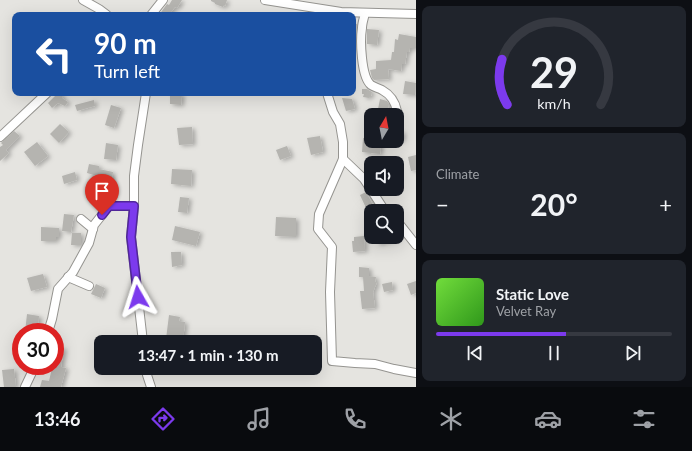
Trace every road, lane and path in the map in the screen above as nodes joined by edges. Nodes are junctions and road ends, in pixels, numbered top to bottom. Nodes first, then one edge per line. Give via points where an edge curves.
1 (83, 0) edge
2 (163, 0) edge
3 (265, 0) edge
4 (103, 12) edge
5 (153, 12) edge
6 (320, 12) edge
7 (341, 12) edge
8 (356, 13) edge
9 (365, 13) junction
10 (416, 14) edge
11 (44, 96) edge
12 (146, 96) edge
13 (328, 96) edge
14 (397, 108) edge
15 (0, 137) edge
16 (343, 159) junction
17 (380, 204) edge
18 (134, 206) junction
19 (80, 220) dead end
20 (93, 229) junction
21 (404, 230) edge
22 (416, 245) edge
23 (68, 277) junction
24 (89, 286) dead end
25 (51, 323) edge
26 (142, 335) edge
27 (416, 373) edge
28 (31, 375) edge
29 (147, 375) edge
30 (25, 387) edge
31 (151, 387) edge

1 - 4 street
2 - 5 street
3 - 6 street
6 - 7 street
8 - 9 street
9 - 10 street
9 - 14 street via 361,43 367,81 391,96
11 - 15 street
12 - 18 street via 134,176
13 - 16 street via 340,124
16 - 17 street via 364,179
16 - 27 street via 319,214 318,229 332,247 332,361 375,364
18 - 20 street via 109,206
18 - 26 street via 131,237
19 - 20 street
20 - 23 street via 89,243
21 - 22 street
23 - 24 street
23 - 25 street via 58,289
28 - 30 street
29 - 31 street

